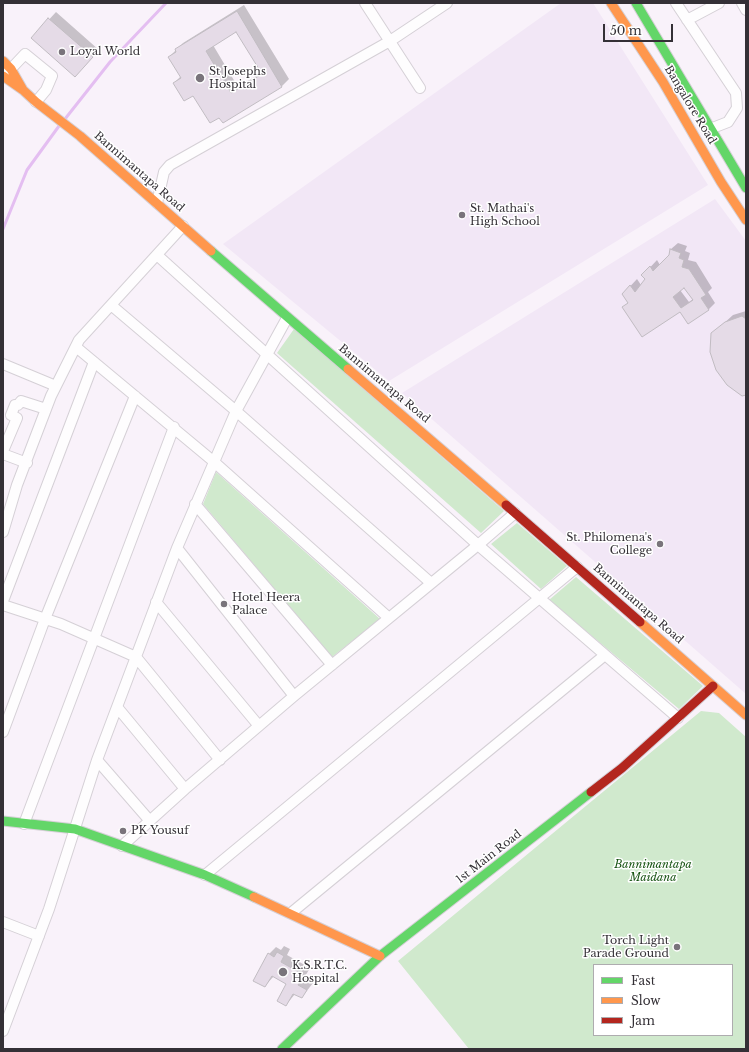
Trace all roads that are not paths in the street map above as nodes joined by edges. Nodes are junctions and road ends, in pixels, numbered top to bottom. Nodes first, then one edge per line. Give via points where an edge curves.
1 (366, 3) edge
2 (447, 3) edge
3 (611, 3) edge
4 (636, 3) edge
5 (676, 3) edge
6 (719, 3) edge
7 (742, 3) edge
8 (746, 10) edge
9 (687, 20) junction
10 (390, 41) junction
11 (3, 61) edge
12 (11, 69) junction
13 (3, 77) edge
14 (420, 88) dead end
15 (23, 90) junction
16 (39, 104) junction
17 (710, 130) junction
18 (746, 188) edge
19 (157, 203) junction
20 (746, 220) edge
21 (183, 226) junction
22 (157, 255) junction
23 (111, 305) junction
24 (287, 318) junction
25 (76, 347) junction
26 (266, 353) junction
27 (94, 362) junction
28 (3, 364) edge
29 (56, 386) junction
30 (135, 396) junction
31 (46, 409) junction
32 (236, 411) junction
33 (174, 428) junction
34 (3, 452) edge
35 (213, 461) junction
36 (26, 463) junction
37 (195, 504) junction
38 (514, 513) junction
39 (3, 532) edge
40 (478, 545) junction
41 (177, 548) junction
42 (577, 567) junction
43 (431, 582) junction
44 (540, 598) junction
45 (3, 601) edge
46 (156, 602) junction
47 (3, 605) edge
48 (389, 618) junction
49 (45, 619) junction
50 (93, 638) junction
51 (605, 655) junction
52 (136, 657) junction
53 (332, 665) junction
54 (714, 686) junction
55 (294, 696) junction
56 (117, 706) junction
57 (746, 715) edge
58 (678, 718) junction
59 (260, 726) junction
60 (3, 732) edge
61 (97, 760) junction
62 (220, 760) junction
63 (185, 790) junction
64 (3, 821) edge
65 (150, 821) junction
66 (24, 824) junction
67 (75, 829) junction
68 (122, 846) junction
69 (205, 875) junction
70 (290, 913) junction
71 (3, 922) edge
72 (39, 936) junction
73 (380, 956) junction
74 (3, 1031) edge
75 (282, 1049) edge

1 - 10 street
2 - 10 street
3 - 20 main road, Bangalore Road via 663,82
4 - 17 main road, Bangalore Road
5 - 9 street
6 - 9 street
7 - 8 street
9 - 17 street via 736,93 737,108 728,122
10 - 14 street
10 - 19 street via 170,165 164,172
11 - 12 main road
12 - 13 street
12 - 15 main road
12 - 16 street via 25,54 52,76
13 - 15 main road, Bannimantapa Road
15 - 16 main road, Bannimantapa Road
16 - 19 main road, Bannimantapa Road
17 - 18 main road, Bangalore Road
19 - 21 main road, Bannimantapa Road
21 - 22 street
21 - 24 main road, Bannimantapa Road
22 - 23 street
22 - 26 street
23 - 25 street via 79,340
23 - 32 street
24 - 26 street
24 - 38 main road, Bannimantapa Road
25 - 27 street
25 - 29 street
26 - 32 street
26 - 40 street
27 - 30 street
27 - 45 street
28 - 29 street
29 - 31 street
30 - 33 street
30 - 49 street
31 - 34 street via 21,401 15,405 11,415 16,418
31 - 36 street
32 - 35 street
32 - 43 street
33 - 35 street
33 - 50 street
34 - 36 street
35 - 37 street
35 - 48 street
36 - 39 street
37 - 41 street
37 - 53 street
38 - 40 street
38 - 42 main road, Bannimantapa Road
40 - 43 street
40 - 44 street
41 - 46 street
41 - 55 street
42 - 44 street
42 - 54 main road, Bannimantapa Road
43 - 48 street
44 - 51 street
44 - 69 street
46 - 52 street
46 - 59 street
47 - 49 street
48 - 53 street
49 - 50 street
49 - 60 street
50 - 52 street
50 - 66 street
51 - 58 street
51 - 70 street
52 - 56 street
52 - 62 street
53 - 55 street
54 - 57 main road, Bannimantapa Road
54 - 58 main road, 1st Main Road
55 - 59 street
56 - 61 street
56 - 63 street
58 - 73 main road, 1st Main Road via 622,768
59 - 62 street
61 - 65 street
61 - 67 street
62 - 63 street
63 - 65 street
64 - 66 main road
65 - 68 street
66 - 67 main road
67 - 68 main road
67 - 72 street
68 - 69 main road
69 - 70 main road
70 - 73 main road
71 - 72 street
72 - 74 street
73 - 75 main road, 1st Main Road

